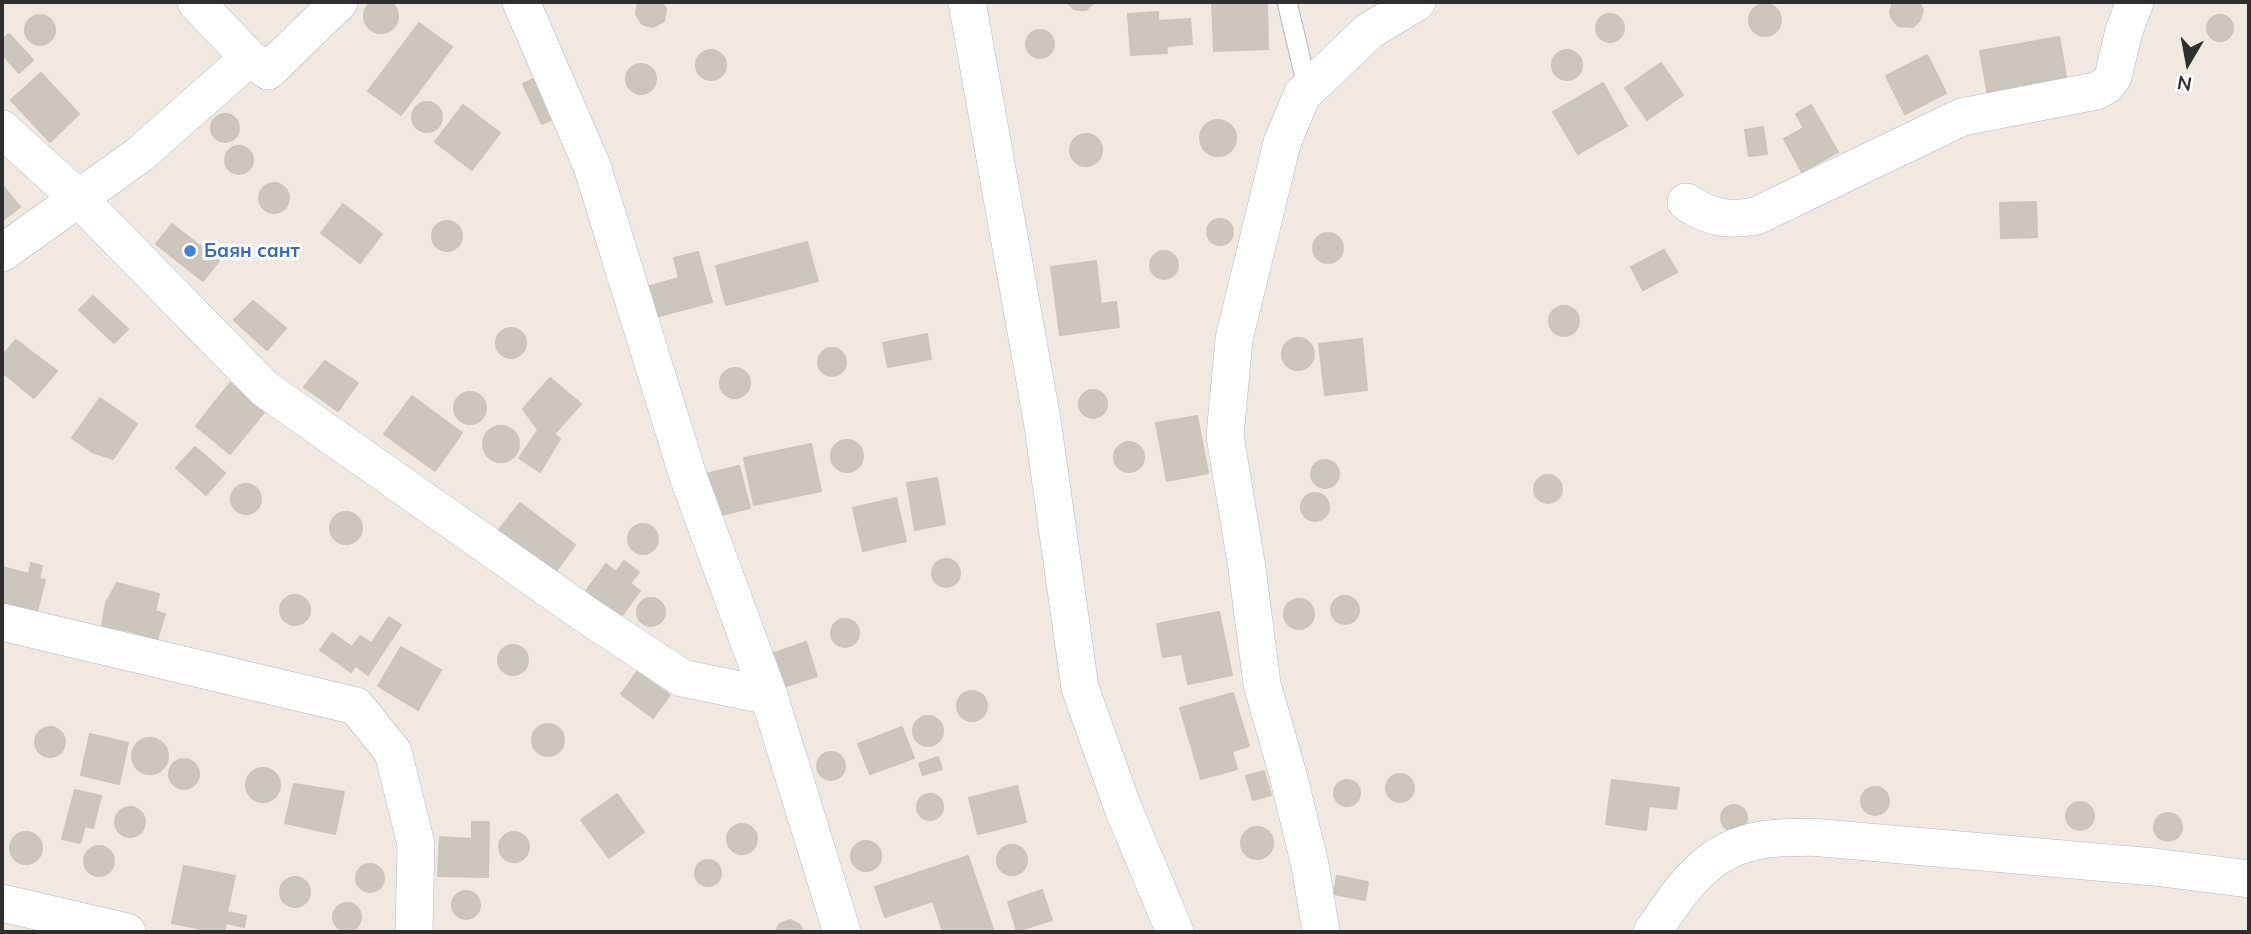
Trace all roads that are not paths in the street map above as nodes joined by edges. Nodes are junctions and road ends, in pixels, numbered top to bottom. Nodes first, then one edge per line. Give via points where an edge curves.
1 (196, 2) edge
2 (339, 2) edge
3 (521, 2) edge
4 (967, 2) edge
5 (1287, 2) edge
6 (1418, 2) edge
7 (2135, 2) edge
8 (249, 58) junction
9 (1308, 90) junction
10 (2, 129) edge
11 (78, 198) junction
12 (1686, 202) dead end
13 (2, 253) edge
14 (2, 622) edge
15 (769, 696) junction
16 (2249, 879) edge
17 (2, 903) edge
18 (127, 932) edge
19 (414, 932) edge
20 (842, 932) edge
21 (1175, 932) edge
22 (1321, 932) edge
23 (1652, 932) edge

1 - 8 street
2 - 8 street via 268,71
3 - 15 street via 592,166 688,476
4 - 21 street via 1042,420 1080,688
5 - 9 lane
6 - 9 street via 1369,31
7 - 12 street via 2113,77 2096,91 1962,117 1756,216 1734,220 1703,213
8 - 11 street via 139,155
9 - 22 street via 1282,142 1237,326 1225,436 1262,684 1310,865
10 - 11 street
11 - 13 street
11 - 15 street via 265,389 682,678
14 - 19 street via 356,706 393,752 416,844
15 - 20 street
16 - 23 street via 1811,837 1760,840 1730,850 1697,871
17 - 18 street

